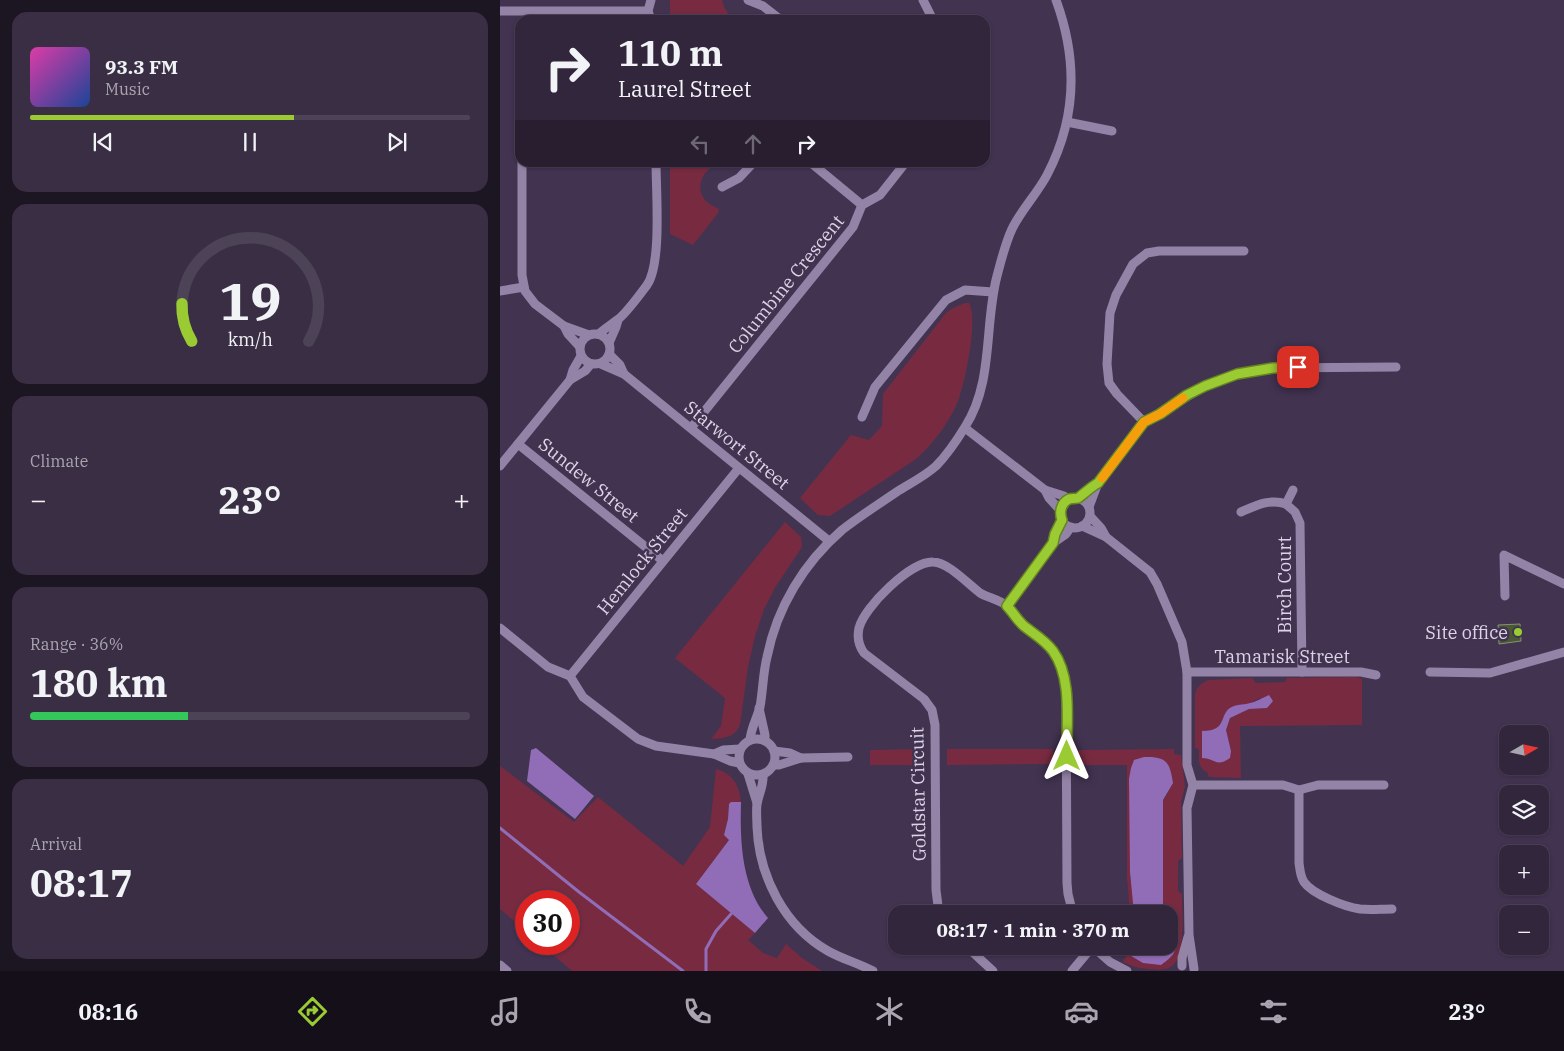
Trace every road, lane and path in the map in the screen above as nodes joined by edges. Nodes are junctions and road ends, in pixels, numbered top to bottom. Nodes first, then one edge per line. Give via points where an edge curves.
1 (652, 0) edge
2 (748, 0) edge
3 (923, 0) edge
4 (1056, 0) edge
5 (500, 11) edge
6 (518, 15) edge
7 (650, 15) edge
8 (775, 15) edge
9 (930, 15) edge
10 (1066, 122) junction
11 (1112, 131) dead end
12 (522, 167) edge
13 (656, 167) edge
14 (749, 167) edge
15 (816, 167) edge
16 (902, 167) edge
17 (722, 187) dead end
18 (862, 205) junction
19 (1244, 251) dead end
20 (524, 286) junction
21 (500, 291) edge
22 (993, 292) junction
23 (618, 320) junction
24 (564, 326) junction
25 (599, 334) junction
26 (589, 335) junction
27 (609, 343) junction
28 (580, 346) junction
29 (610, 354) junction
30 (581, 356) junction
31 (591, 364) junction
32 (601, 364) junction
33 (1396, 367) dead end
34 (624, 374) junction
35 (570, 380) junction
36 (862, 417) dead end
37 (1144, 422) junction
38 (691, 428) junction
39 (965, 428) junction
40 (518, 444) junction
41 (500, 466) edge
42 (740, 468) junction
43 (1098, 483) junction
44 (1045, 490) junction
45 (1293, 490) dead end
46 (1073, 498) junction
47 (1286, 504) junction
48 (1060, 510) junction
49 (1090, 512) junction
50 (1241, 512) dead end
51 (1062, 520) junction
52 (1082, 526) junction
53 (1071, 528) junction
54 (1106, 537) junction
55 (829, 541) junction
56 (1053, 543) junction
57 (663, 561) junction
58 (1564, 584) edge
59 (1505, 596) dead end
60 (1007, 606) junction
61 (500, 628) edge
62 (1564, 652) edge
63 (1187, 672) junction
64 (1302, 672) junction
65 (1430, 672) dead end
66 (1376, 675) dead end
67 (570, 676) junction
68 (759, 708) junction
69 (750, 740) junction
70 (765, 741) junction
71 (740, 749) junction
72 (774, 751) junction
73 (714, 754) junction
74 (848, 757) dead end
75 (801, 758) junction
76 (739, 763) junction
77 (773, 765) junction
78 (748, 774) junction
79 (763, 774) junction
80 (1193, 785) junction
81 (1384, 785) dead end
82 (1299, 790) junction
83 (757, 803) junction
84 (938, 905) edge
85 (1070, 905) edge
86 (1392, 909) dead end
87 (1188, 935) junction
88 (976, 955) edge
89 (1085, 955) edge
90 (1102, 955) edge
91 (500, 965) edge
92 (1178, 969) edge
93 (1195, 970) edge
94 (507, 971) edge
95 (873, 971) edge
96 (993, 971) edge
97 (1072, 971) edge
98 (1127, 971) edge

1 - 7 street
2 - 8 street
3 - 9 street
4 - 10 street via 1071,56
5 - 6 street
10 - 11 street
10 - 22 street via 1061,143 1046,176 1011,233
12 - 20 street
13 - 23 street via 654,272
14 - 17 street via 739,178
15 - 18 street
16 - 18 street, Columbine Crescent via 880,195
18 - 38 street, Columbine Crescent via 853,227
19 - 37 street via 1153,252 1133,264 1111,306 1107,370 1112,389
20 - 21 street
20 - 24 street via 531,300
22 - 36 street via 965,290 946,300 875,387
22 - 39 street via 983,380
23 - 25 street
23 - 27 street
24 - 26 street
24 - 28 street
25 - 26 street
25 - 27 street
26 - 28 street
27 - 29 street
28 - 30 street
29 - 32 street
29 - 34 street, Starwort Street
30 - 31 street
30 - 35 street
31 - 32 street
31 - 35 street
32 - 34 street, Starwort Street
33 - 37 street via 1290,368 1237,374 1205,386
34 - 38 street, Starwort Street
35 - 40 street
37 - 43 street
38 - 42 street, Starwort Street
39 - 44 street
39 - 55 street via 935,466
40 - 41 street
40 - 57 street, Sundew Street
42 - 55 street, Starwort Street
42 - 57 street, Hemlock Street
43 - 46 street
43 - 49 street
44 - 46 street
44 - 48 street
45 - 47 street
46 - 48 street
46 - 49 street via 1083,500
47 - 50 street via 1269,502
47 - 64 street, Birch Court via 1295,512 1300,524
48 - 51 street
49 - 52 street
49 - 54 street
51 - 53 street
51 - 56 street
52 - 53 street
52 - 54 street
53 - 56 street
54 - 63 street via 1145,567 1154,578 1182,642
55 - 68 street via 800,576 780,613 767,656
56 - 60 street
57 - 67 street, Hemlock Street
58 - 59 street via 1504,555
60 - 84 street, Goldstar Circuit via 980,592 942,564 931,562 915,568 890,587 869,610 859,629 864,653 924,699 932,710 935,725
60 - 85 street, Goldstar Circuit via 1054,652 1066,679 1067,883
61 - 67 street via 548,667
62 - 65 street via 1490,673
63 - 64 street, Tamarisk Street
63 - 80 street via 1187,765
64 - 66 street, Tamarisk Street
67 - 73 street via 583,696 638,739 656,746
68 - 69 street
68 - 70 street
69 - 70 street
69 - 71 street
70 - 72 street
71 - 73 street
71 - 76 street
72 - 75 street
72 - 77 street
73 - 76 street
74 - 75 street
75 - 77 street
76 - 78 street
77 - 79 street
78 - 79 street
78 - 83 street
79 - 83 street via 764,784
80 - 82 street via 1283,785
80 - 87 street via 1187,808
81 - 82 street via 1318,784
82 - 86 street via 1299,863 1305,883 1315,892 1349,906
83 - 95 street via 760,859 780,904 814,942
87 - 92 street
87 - 93 street
88 - 96 street
89 - 97 street
90 - 98 street
91 - 94 street
92 - 93 street

